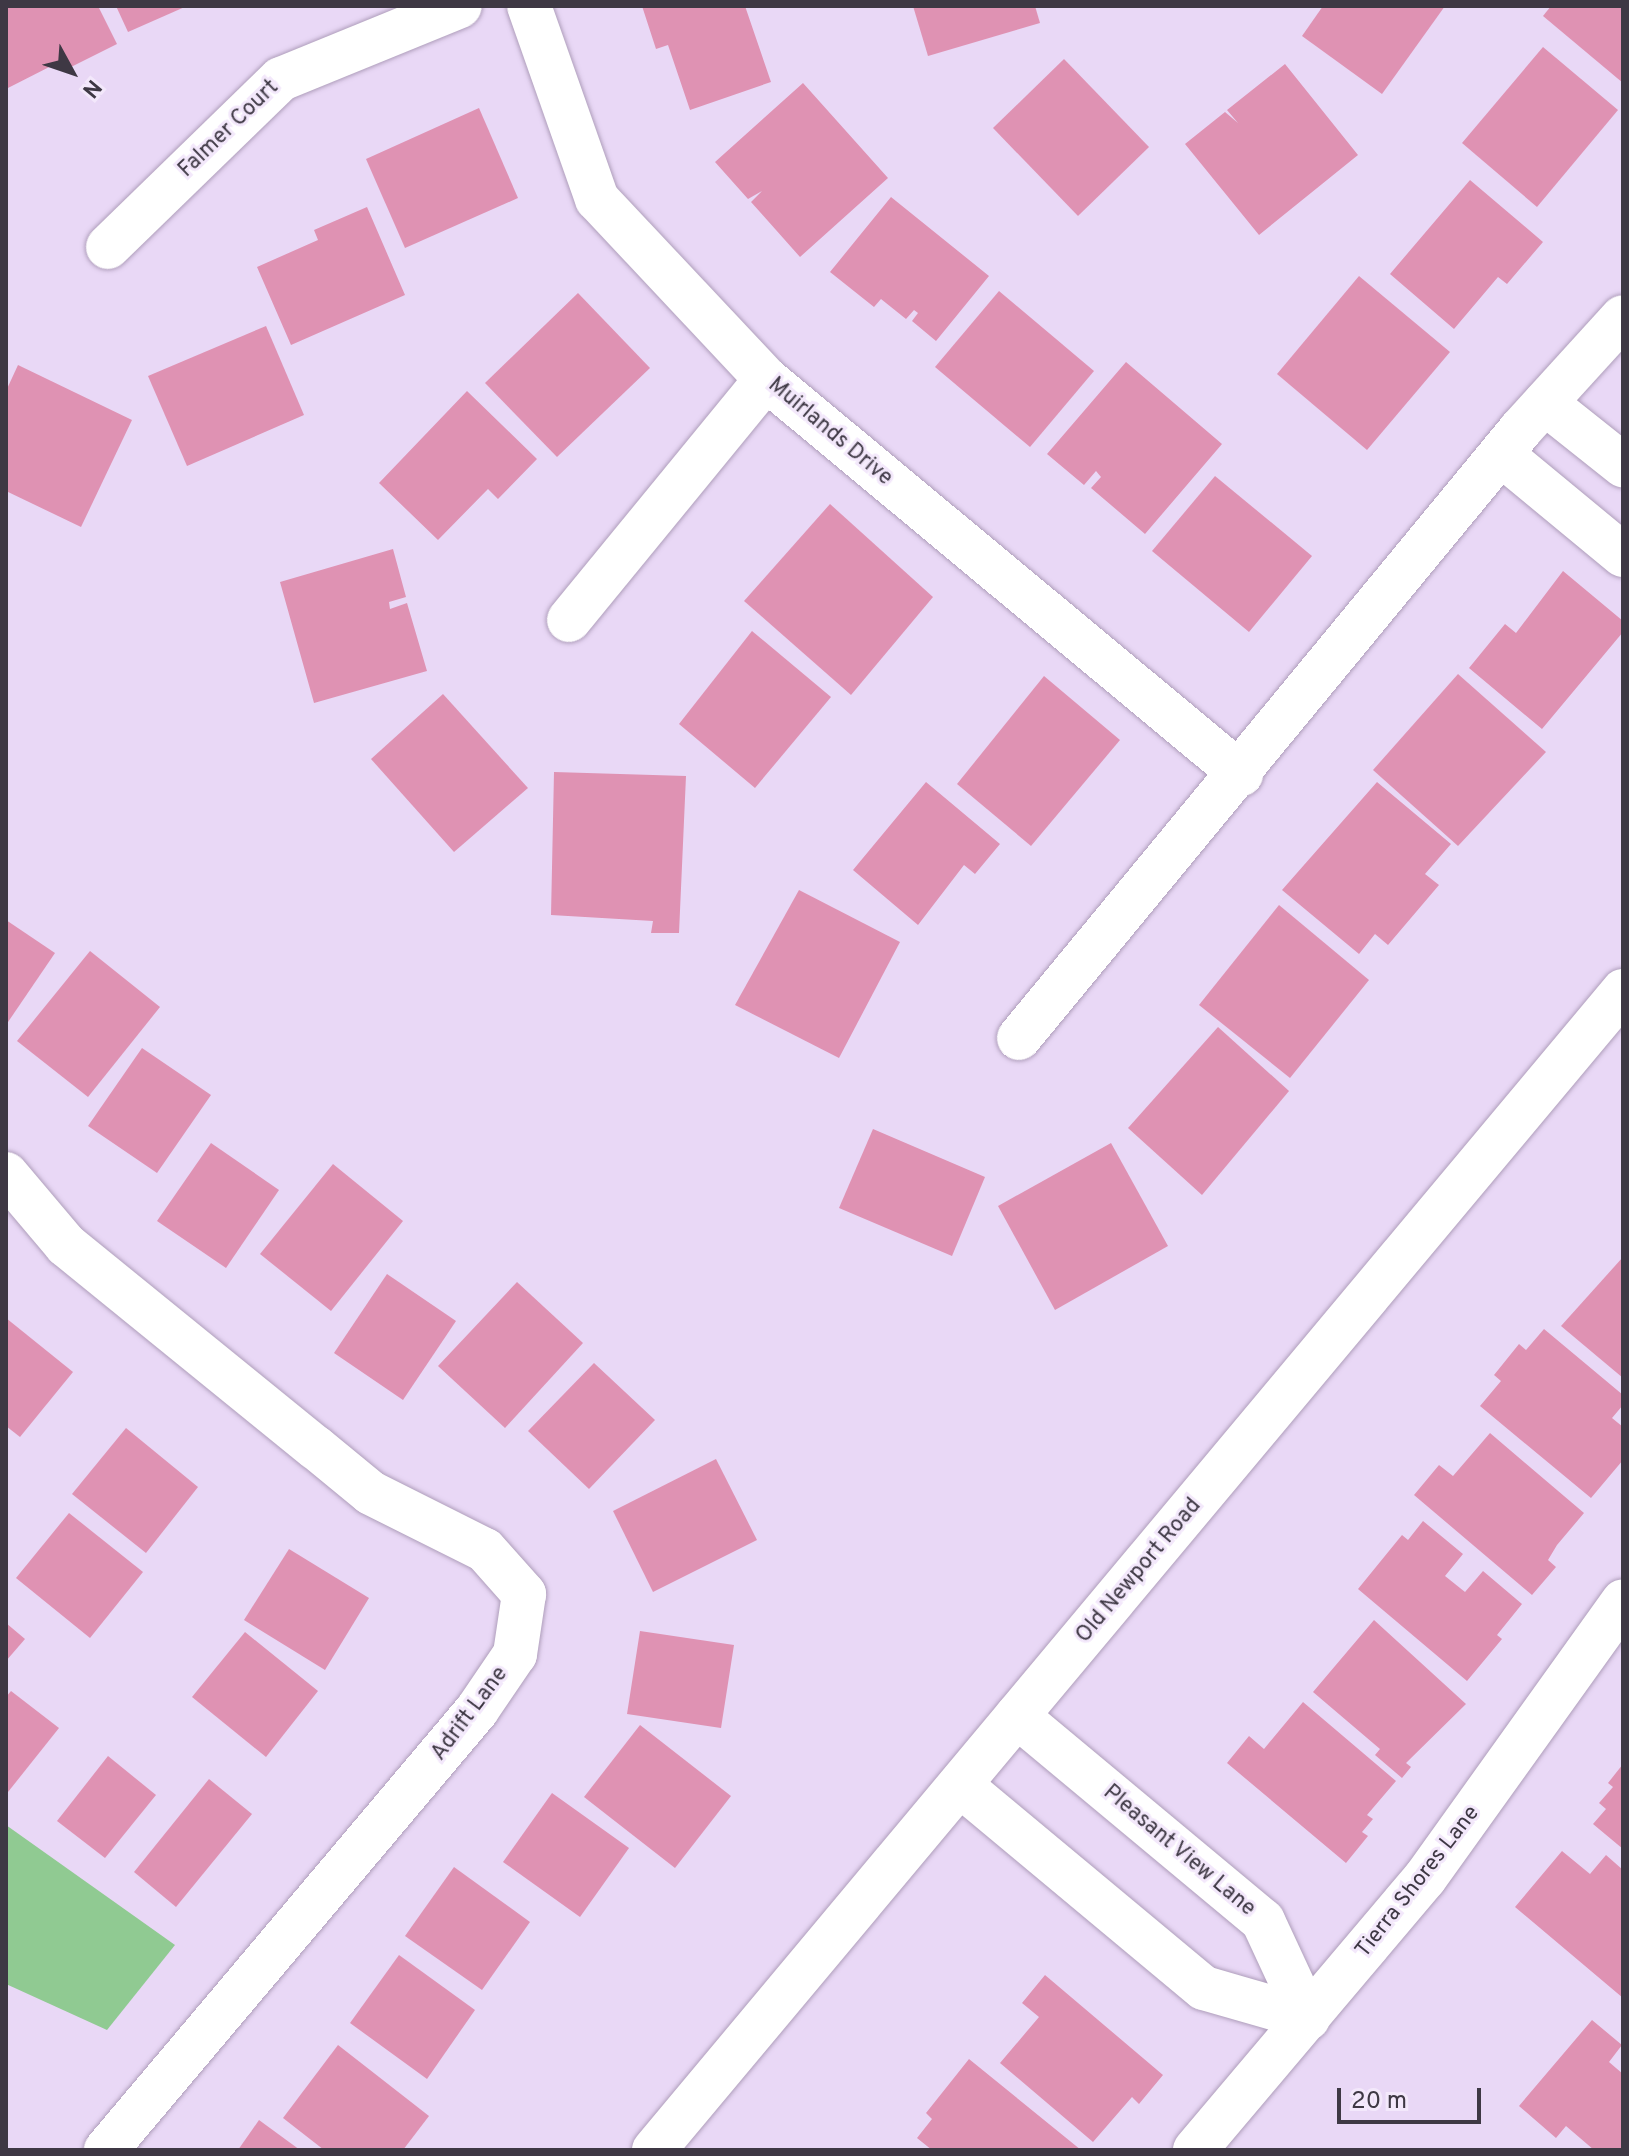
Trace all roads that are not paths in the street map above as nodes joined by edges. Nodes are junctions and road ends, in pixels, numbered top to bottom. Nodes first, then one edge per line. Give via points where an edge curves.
1 (460, 6) edge
2 (529, 6) edge
3 (108, 247) dead end
4 (1623, 317) edge
5 (766, 379) junction
6 (1545, 403) junction
7 (1502, 455) junction
8 (1623, 465) edge
9 (1623, 555) edge
10 (569, 620) dead end
11 (1241, 774) junction
12 (1623, 991) edge
13 (1019, 1038) dead end
14 (6, 1174) edge
15 (1623, 1601) edge
16 (1017, 1716) junction
17 (960, 1785) junction
18 (1308, 2018) junction
19 (106, 2150) edge
20 (654, 2150) edge
21 (1195, 2150) edge

1 - 3 street, Falmer Court via 281,79
2 - 5 street, Muirlands Drive via 597,199
4 - 6 street
5 - 10 street
5 - 11 street, Muirlands Drive
6 - 7 street
6 - 8 street
7 - 9 street
7 - 11 street
11 - 13 street
12 - 16 street, Old Newport Road
14 - 19 street, Adrift Lane via 66,1245 360,1484 485,1550 524,1594 515,1654 477,1710
15 - 18 street, Tierra Shores Lane via 1434,1867
16 - 17 street, Old Newport Road
16 - 18 street, Pleasant View Lane via 1263,1921
17 - 18 street via 1204,1988
17 - 20 street, Old Newport Road
18 - 21 street, Tierra Shores Lane

